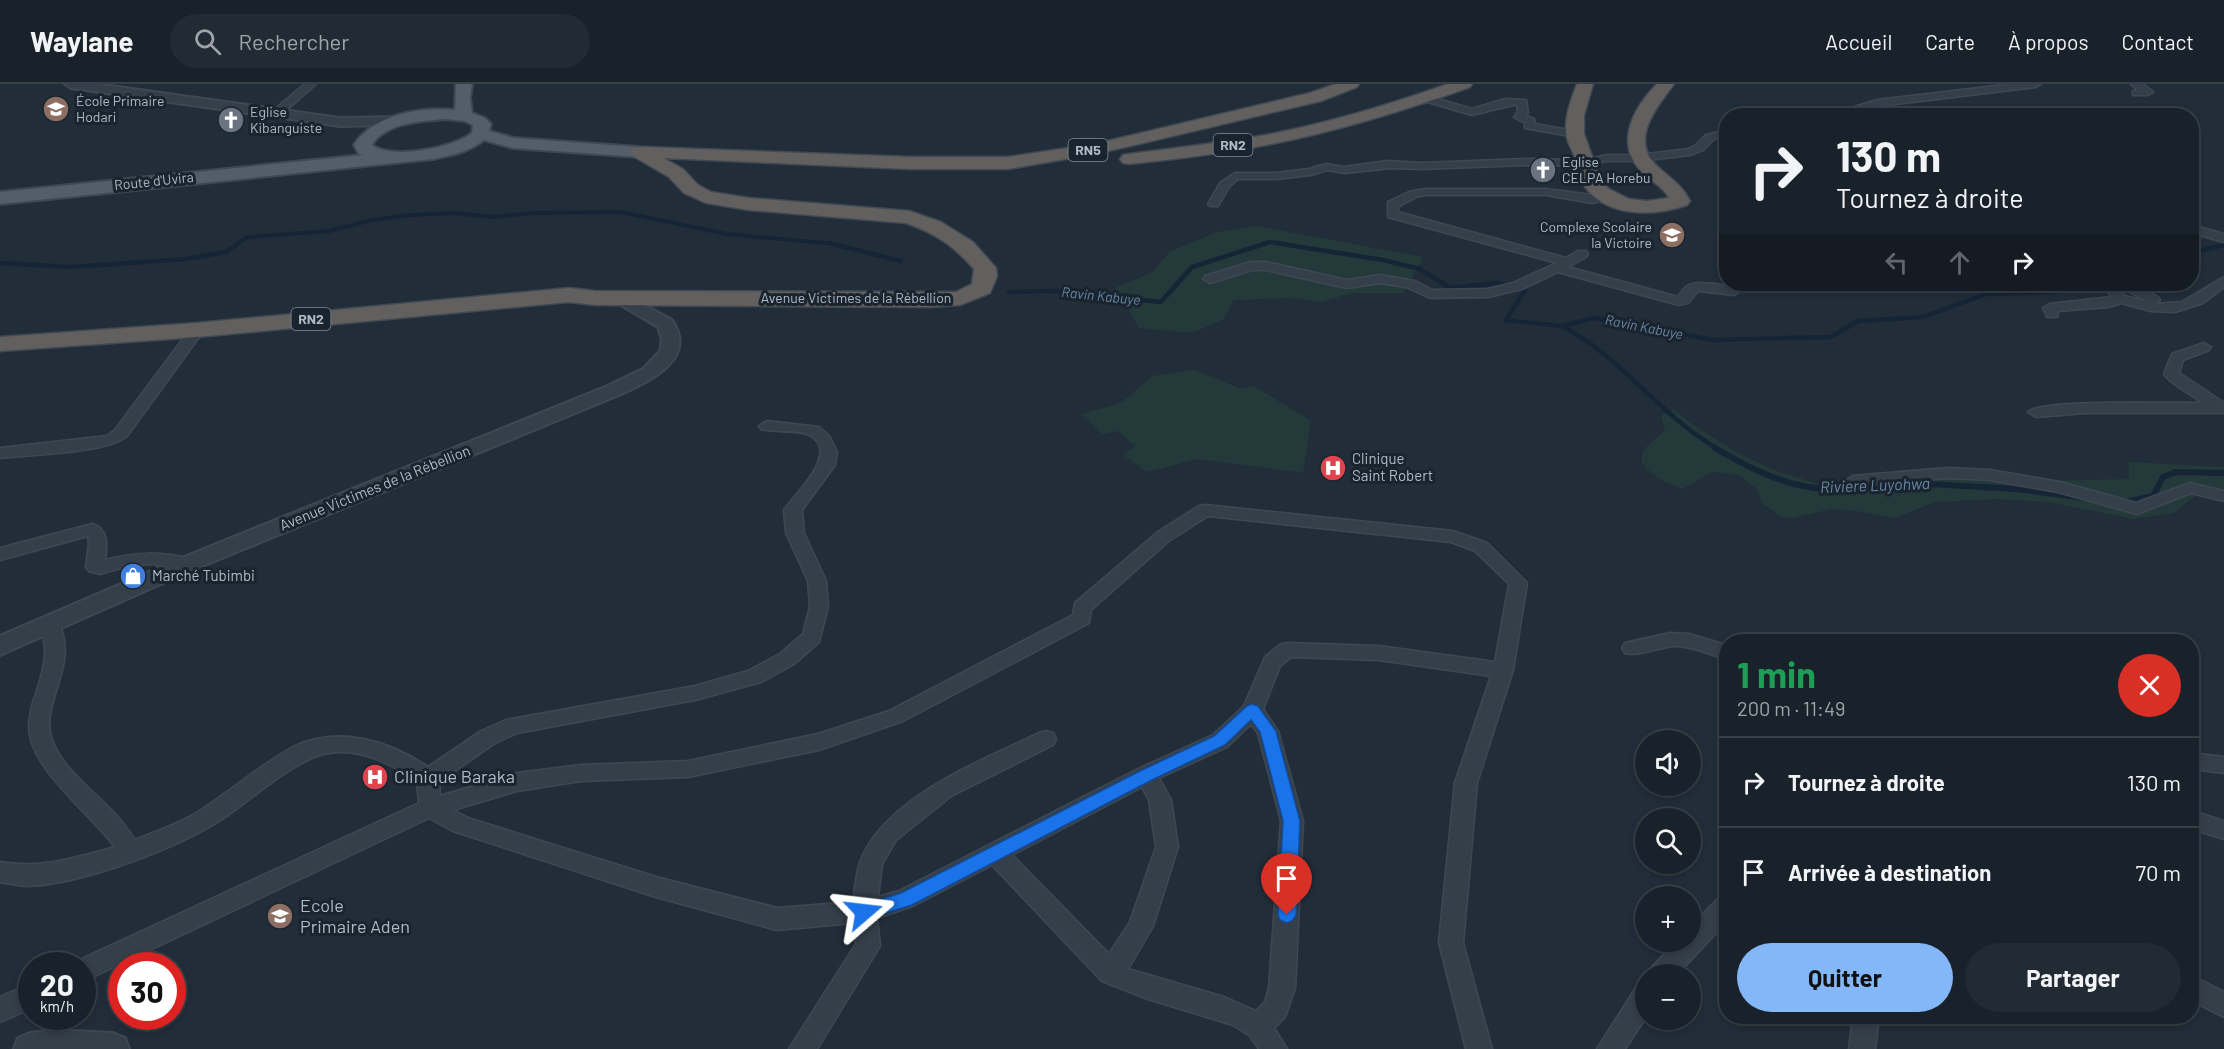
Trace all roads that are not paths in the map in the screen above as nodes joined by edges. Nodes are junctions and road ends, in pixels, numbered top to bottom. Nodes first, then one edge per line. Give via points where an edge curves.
1 (78, 84) edge
2 (311, 84) edge
3 (1351, 84) edge
4 (1464, 84) edge
5 (1585, 84) edge
6 (1666, 84) edge
7 (2036, 84) edge
8 (463, 91) edge
9 (1425, 98) junction
10 (1865, 108) edge
11 (278, 112) junction
12 (430, 115) junction
13 (464, 116) junction
14 (399, 121) junction
15 (340, 122) junction
16 (481, 134) junction
17 (1575, 134) junction
18 (1719, 135) edge
19 (364, 142) junction
20 (513, 143) junction
21 (451, 150) junction
22 (639, 152) junction
23 (724, 156) junction
24 (395, 157) junction
25 (1639, 158) junction
26 (996, 163) junction
27 (1586, 164) junction
28 (308, 167) junction
29 (676, 173) junction
30 (1609, 196) junction
31 (0, 198) edge
32 (1214, 204) dead end
33 (2199, 231) edge
34 (2224, 238) edge
35 (1582, 254) dead end
36 (1562, 265) junction
37 (1210, 279) dead end
38 (2224, 280) edge
39 (1719, 289) edge
40 (2114, 291) edge
41 (2135, 291) edge
42 (622, 298) junction
43 (2120, 299) junction
44 (2173, 310) junction
45 (2052, 314) dead end
46 (197, 330) junction
47 (0, 344) edge
48 (2204, 347) dead end
49 (2221, 407) edge
50 (2036, 412) dead end
51 (767, 426) dead end
52 (0, 453) edge
53 (1853, 481) dead end
54 (2224, 496) edge
55 (0, 554) edge
56 (187, 564) junction
57 (49, 623) junction
58 (0, 646) edge
59 (1632, 648) dead end
60 (1719, 650) edge
61 (1503, 670) junction
62 (1252, 710) junction
63 (1046, 739) dead end
64 (2199, 762) edge
65 (2224, 765) edge
66 (1146, 776) junction
67 (428, 778) junction
68 (430, 808) junction
69 (2199, 822) edge
70 (2224, 830) edge
71 (131, 852) junction
72 (994, 853) junction
73 (0, 872) edge
74 (864, 912) junction
75 (1719, 913) edge
76 (96, 964) edge
77 (1671, 964) edge
78 (1112, 974) junction
79 (2199, 992) edge
80 (18, 1002) edge
81 (2224, 1005) edge
82 (0, 1010) edge
83 (1635, 1011) edge
84 (1865, 1024) edge
85 (1258, 1026) junction
86 (30, 1049) edge
87 (113, 1049) edge
88 (802, 1049) edge
89 (1274, 1049) edge
90 (1479, 1049) edge
91 (1610, 1049) edge
92 (1862, 1049) edge

1 - 11 street
2 - 11 street
3 - 26 highway, RN5 via 1284,105 1095,149
4 - 9 highway, RN2
5 - 17 highway
6 - 25 highway via 1646,107 1638,132
7 - 10 street via 1876,103
8 - 12 main road
8 - 13 main road
9 - 17 street via 1472,112 1515,100 1522,102 1520,117 1530,121 1529,126
9 - 26 highway, RN2 via 1348,122 1247,143 1045,170 1016,170
11 - 15 street
12 - 13 main road
12 - 14 main road, Route d'Uvira
13 - 16 main road via 483,124
14 - 15 street
14 - 19 main road, Route d'Uvira via 373,132
15 - 19 street
16 - 20 main road
16 - 21 main road
17 - 27 highway
18 - 25 street via 1690,152
19 - 24 main road via 365,150
19 - 28 main road, Route d'Uvira
20 - 21 main road
20 - 22 main road
21 - 24 main road
22 - 23 highway, RN2
22 - 29 highway, Avenue Victimes de la Rébellion / RN2
23 - 26 highway, RN2
23 - 29 highway, RN2
24 - 28 main road, Route d'Uvira
25 - 27 street via 1606,158
25 - 30 highway via 1680,195 1680,201 1652,208
27 - 30 highway via 1593,184
27 - 32 street via 1388,164 1344,170 1326,167 1276,176 1235,176 1224,185
28 - 31 main road, Route d'Uvira
29 - 42 highway, Avenue Victimes de la Rébellion / RN2 via 691,189 722,201 909,217 934,226 966,246 985,268 982,288 960,298 927,300
30 - 36 street via 1592,199 1546,192 1425,192 1392,205 1392,214 1405,219 1464,232
33 - 34 street
35 - 36 street
36 - 37 street via 1504,290 1441,295 1380,279 1347,284 1266,266 1251,266
36 - 39 street via 1678,301 1695,287
38 - 44 street via 2200,298
40 - 43 street
41 - 44 street
42 - 46 highway, Avenue Victimes de la Rébellion / RN2 via 569,295
42 - 56 street, Avenue Victimes de la Rébellion via 666,324 671,341 667,357 647,374
43 - 44 street
43 - 45 street via 2050,308
46 - 47 highway, Avenue Victimes de la Rébellion / RN2
46 - 52 street via 113,439
48 - 49 street via 2177,357 2171,374 2209,403
49 - 50 street
51 - 67 street via 813,430 829,452 827,465 793,510 795,533 817,581 819,607 812,637 787,659 754,677 695,693 513,726 488,737
53 - 54 street via 1948,473 1990,475 2060,487 2137,509 2190,488
55 - 56 street via 92,531 98,544 95,567 136,558 162,558
56 - 57 street, Avenue Victimes de la Rébellion
57 - 58 street, Avenue Victimes de la Rébellion
57 - 71 street via 55,646 39,730 45,747
59 - 60 street via 1664,638 1686,638
61 - 62 street via 1378,653 1287,650 1272,662
61 - 68 street via 1518,583 1481,547 1453,537 1205,510 1164,536 1082,608 1082,618 896,716 769,754 688,769 581,773 517,782
61 - 90 street via 1466,783 1451,943
62 - 66 street via 1220,741
62 - 85 street via 1268,731 1292,821 1282,988 1276,1009
63 - 74 street via 943,790 888,833 872,862
64 - 65 street
66 - 72 street
66 - 78 street via 1160,800 1167,847 1141,926
67 - 68 street
67 - 71 street via 412,765 356,746 317,747 301,753 203,820
68 - 74 street via 461,825 656,887 777,919
68 - 76 street
69 - 70 street
71 - 73 street via 26,876
72 - 74 street via 905,899
72 - 78 street
74 - 88 street via 868,946
75 - 77 street
78 - 85 street via 1133,985 1242,1014
79 - 81 street
80 - 82 street
83 - 91 street
84 - 92 street
85 - 89 street
86 - 87 street

